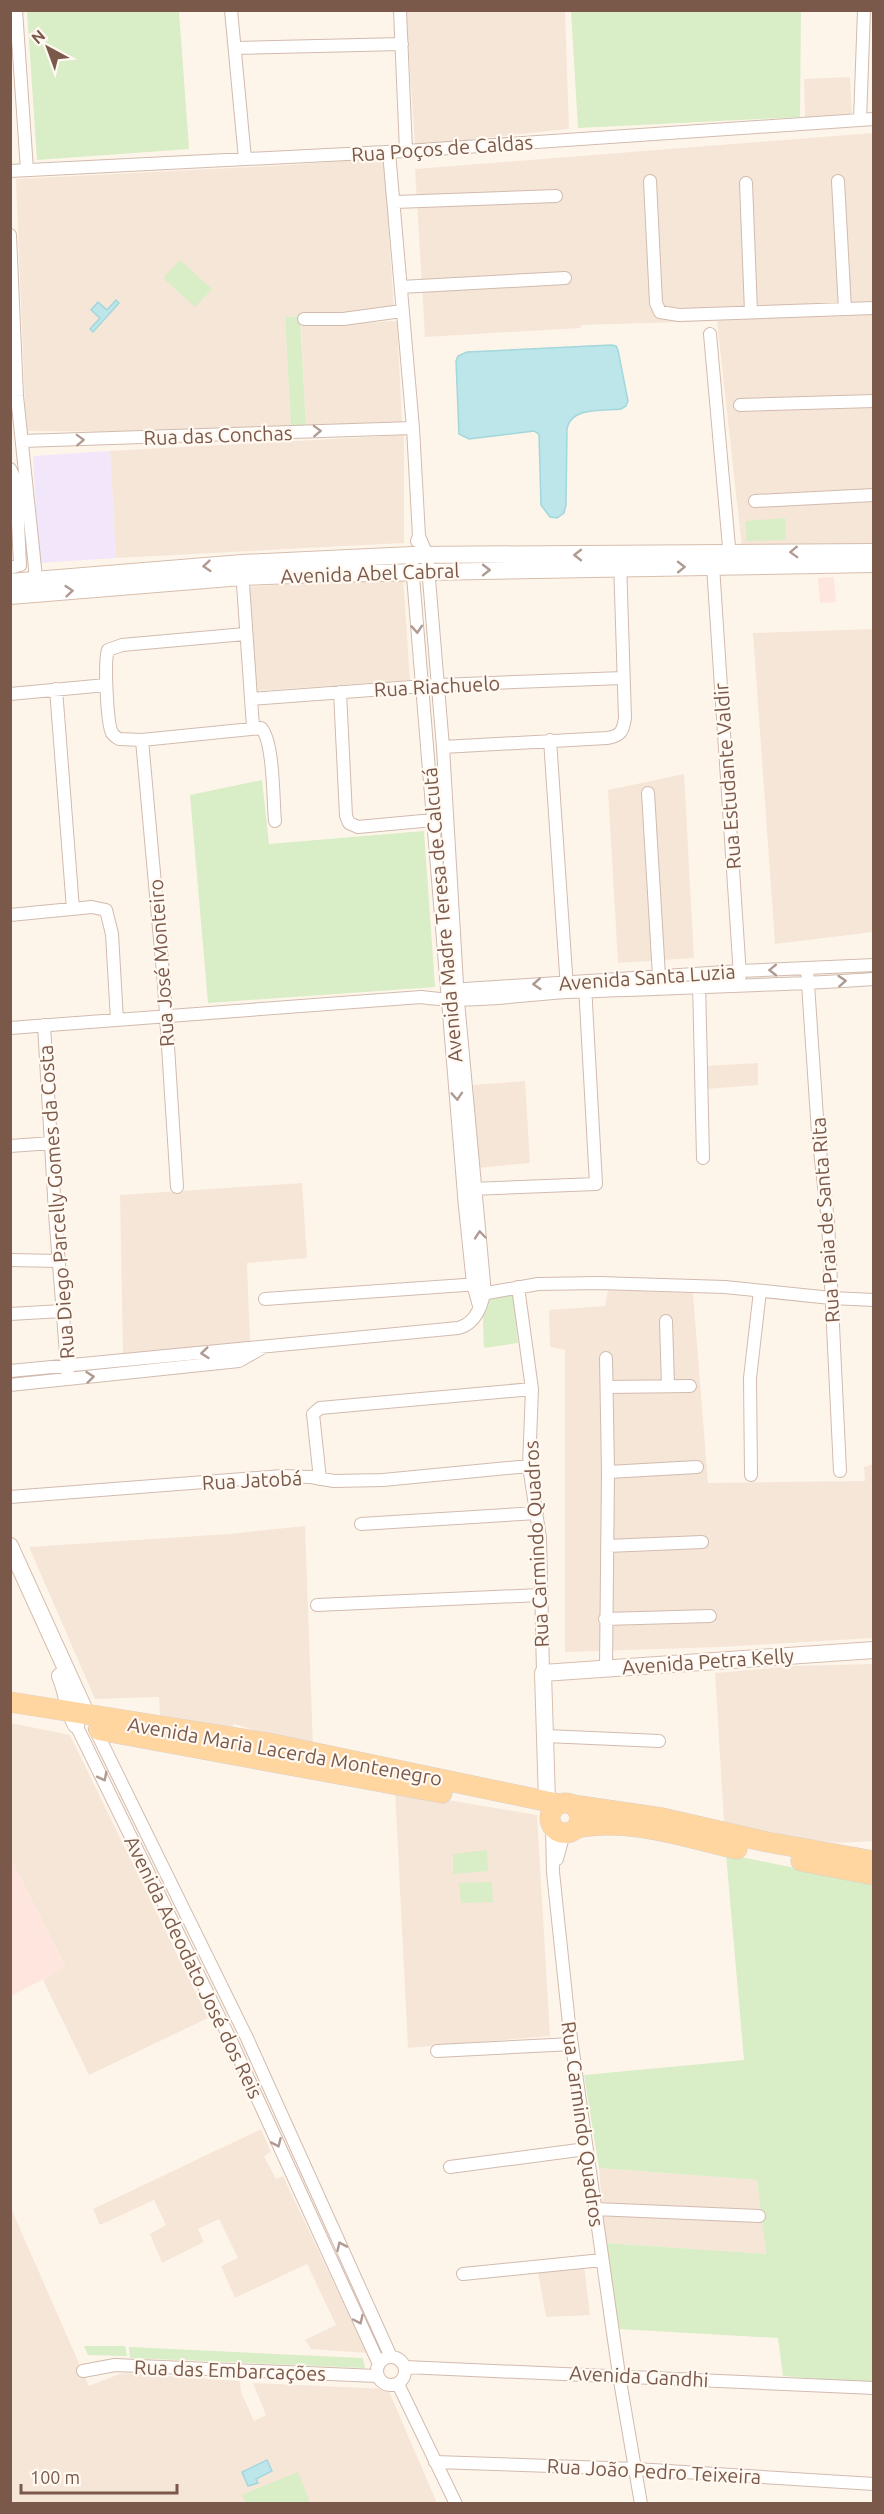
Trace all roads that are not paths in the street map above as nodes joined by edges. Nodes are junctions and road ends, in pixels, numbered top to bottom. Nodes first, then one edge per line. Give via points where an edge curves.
1 (16, 10) edge
2 (231, 10) edge
3 (400, 10) edge
4 (864, 10) edge
5 (402, 44) junction
6 (235, 48) junction
7 (873, 119) edge
8 (860, 120) junction
9 (396, 151) junction
10 (245, 159) junction
11 (27, 170) junction
12 (10, 171) edge
13 (650, 181) dead end
14 (838, 181) dead end
15 (746, 183) dead end
16 (556, 196) dead end
17 (397, 202) junction
18 (10, 235) edge
19 (566, 278) dead end
20 (403, 287) junction
21 (873, 308) edge
22 (845, 309) junction
23 (402, 311) junction
24 (751, 312) junction
25 (304, 319) dead end
26 (13, 334) edge
27 (710, 334) dead end
28 (14, 396) edge
29 (873, 401) edge
30 (740, 405) dead end
31 (413, 428) junction
32 (22, 441) junction
33 (10, 469) edge
34 (873, 495) edge
35 (755, 501) dead end
36 (873, 552) edge
37 (730, 560) junction
38 (620, 561) junction
39 (420, 563) junction
40 (873, 564) edge
41 (713, 566) junction
42 (10, 568) edge
43 (242, 570) junction
44 (10, 582) edge
45 (37, 586) junction
46 (10, 596) edge
47 (245, 634) junction
48 (623, 678) junction
49 (106, 685) junction
50 (438, 685) junction
51 (421, 687) junction
52 (56, 689) junction
53 (340, 692) junction
54 (10, 694) edge
55 (252, 699) junction
56 (253, 727) junction
57 (142, 740) junction
58 (550, 740) junction
59 (443, 747) junction
60 (648, 793) dead end
61 (433, 820) junction
62 (275, 821) dead end
63 (73, 909) junction
64 (10, 915) edge
65 (873, 964) edge
66 (807, 969) junction
67 (740, 971) junction
68 (698, 974) junction
69 (665, 976) junction
70 (873, 979) edge
71 (808, 984) junction
72 (741, 986) junction
73 (567, 987) junction
74 (585, 987) junction
75 (672, 989) junction
76 (700, 989) junction
77 (453, 995) junction
78 (166, 1017) junction
79 (117, 1020) junction
80 (44, 1025) junction
81 (10, 1028) edge
82 (52, 1143) junction
83 (10, 1146) edge
84 (703, 1158) dead end
85 (177, 1187) dead end
86 (470, 1189) junction
87 (10, 1260) edge
88 (58, 1261) junction
89 (518, 1287) junction
90 (760, 1291) junction
91 (479, 1292) junction
92 (831, 1298) junction
93 (265, 1299) dead end
94 (873, 1300) edge
95 (62, 1311) junction
96 (10, 1314) edge
97 (666, 1321) dead end
98 (606, 1358) dead end
99 (10, 1371) edge
100 (67, 1373) junction
101 (10, 1385) edge
102 (668, 1386) junction
103 (690, 1386) dead end
104 (607, 1387) junction
105 (532, 1389) junction
106 (529, 1466) junction
107 (697, 1467) dead end
108 (840, 1471) dead end
109 (608, 1472) junction
110 (751, 1475) dead end
111 (320, 1479) junction
112 (10, 1497) edge
113 (537, 1513) junction
114 (361, 1524) dead end
115 (702, 1542) dead end
116 (10, 1546) edge
117 (607, 1546) junction
118 (10, 1572) edge
119 (540, 1595) junction
120 (317, 1605) dead end
121 (710, 1616) dead end
122 (605, 1619) junction
123 (873, 1650) edge
124 (606, 1668) junction
125 (543, 1672) junction
126 (10, 1702) edge
127 (10, 1715) edge
128 (81, 1720) junction
129 (546, 1736) junction
130 (659, 1741) dead end
131 (560, 1816) junction
132 (141, 1824) junction
133 (129, 1830) junction
134 (873, 1861) edge
135 (873, 1875) edge
136 (572, 2044) junction
137 (437, 2051) dead end
138 (279, 2109) junction
139 (264, 2114) junction
140 (586, 2150) junction
141 (450, 2167) dead end
142 (595, 2209) junction
143 (759, 2216) dead end
144 (602, 2260) junction
145 (463, 2274) dead end
146 (391, 2356) junction
147 (405, 2367) junction
148 (378, 2370) junction
149 (83, 2371) dead end
150 (619, 2375) junction
151 (398, 2384) junction
152 (873, 2388) edge
153 (435, 2462) junction
154 (636, 2469) junction
155 (873, 2484) edge
156 (456, 2504) edge
157 (641, 2504) edge

1 - 11 street
2 - 6 street
3 - 5 street, Avenida Madre Teresa de Calcutá
4 - 8 street
5 - 6 street
5 - 9 street, Avenida Madre Teresa de Calcutá
6 - 10 street
7 - 8 street, Rua Poços de Caldas
8 - 9 street, Rua Poços de Caldas
9 - 10 street, Rua Poços de Caldas
9 - 17 street, Avenida Madre Teresa de Calcutá
10 - 11 street, Rua Poços de Caldas
11 - 12 street, Rua Poços de Caldas
13 - 24 street via 657,310 679,315
14 - 22 street
15 - 24 street
16 - 17 street
17 - 20 street, Avenida Madre Teresa de Calcutá
18 - 26 street
19 - 20 street
20 - 23 street, Avenida Madre Teresa de Calcutá
21 - 22 street
22 - 24 street
23 - 25 street via 343,319
23 - 31 street, Avenida Madre Teresa de Calcutá
26 - 28 street
27 - 37 street
28 - 32 street
29 - 30 street
32 -> 31 street, Rua das Conchas
31 - 39 street, Avenida Madre Teresa de Calcutá
32 - 45 street
33 - 42 street via 16,480 20,565
34 - 35 street
36 -> 37 main road, Avenida Abel Cabral
37 - 38 main road, Avenida Abel Cabral
37 - 40 main road, Avenida Abel Cabral
37 - 41 main road, Avenida Abel Cabral
38 - 39 main road, Avenida Abel Cabral
38 -> 41 main road, Avenida Abel Cabral
38 - 48 street
39 - 43 main road, Avenida Abel Cabral
39 - 50 street, Avenida Madre Teresa de Calcutá
39 -> 51 street, Avenida Madre Teresa de Calcutá
41 - 67 street, Rua Estudante Valdir
43 - 45 main road, Avenida Abel Cabral
43 - 47 street
44 - 45 main road, Avenida Abel Cabral
45 - 46 main road, Avenida Abel Cabral
47 - 49 street via 114,646 106,657
47 - 55 street
48 - 50 street, Rua Riachuelo
48 - 58 street via 625,706 621,733 616,737
49 - 52 street
49 - 57 street via 112,734 119,739
50 - 51 street, Rua Riachuelo
50 - 59 street, Avenida Madre Teresa de Calcutá
51 - 53 street, Rua Riachuelo
51 - 61 street, Avenida Madre Teresa de Calcutá
52 - 54 street
52 - 63 street
53 - 55 street, Rua Riachuelo
53 - 61 street via 349,823 358,827
55 - 56 street
56 - 57 street
56 - 62 street via 261,728 267,739
57 - 78 street, Rua José Monteiro
58 - 59 street
58 - 73 street
59 - 77 street, Avenida Madre Teresa de Calcutá
60 - 69 street
61 - 77 street, Avenida Madre Teresa de Calcutá
63 - 64 street
63 - 79 street via 98,907 108,914
65 - 66 street, Avenida Santa Luzia
66 -> 67 street, Avenida Santa Luzia
66 - 71 street, Rua Praia de Santa Rita
67 - 68 street, Avenida Santa Luzia
67 - 72 street, Rua Estudante Valdir
68 - 69 street, Avenida Santa Luzia
68 - 76 street
69 - 74 street, Avenida Santa Luzia
69 - 75 street
71 -> 70 street, Avenida Santa Luzia
71 - 72 street, Avenida Santa Luzia
71 - 92 street, Rua Praia de Santa Rita
72 - 76 street, Avenida Santa Luzia
73 - 74 street, Avenida Santa Luzia
73 - 77 street, Avenida Santa Luzia
74 - 75 street, Avenida Santa Luzia
74 - 86 street via 596,1184
75 - 76 street, Avenida Santa Luzia
76 - 84 street
77 - 78 street, Avenida Santa Luzia
77 - 86 street, Avenida Madre Teresa de Calcutá
78 - 79 street, Avenida Santa Luzia
78 - 85 street, Rua José Monteiro
79 - 80 street, Avenida Santa Luzia
80 - 81 street, Avenida Santa Luzia
80 - 82 street, Rua Diego Parcelly Gomes da Costa
82 - 83 street
82 - 88 street, Rua Diego Parcelly Gomes da Costa
86 - 91 street, Avenida Madre Teresa de Calcutá
87 - 88 street
88 - 95 street, Rua Diego Parcelly Gomes da Costa
89 - 90 street via 557,1283 667,1284
89 - 91 street
89 - 105 street, Rua Carmindo Quadros
90 - 92 street
90 - 110 street via 750,1378
91 - 93 street
91 - 100 street via 473,1320 459,1328 263,1347 239,1361
92 - 94 street
92 - 108 street, Rua Praia de Santa Rita
95 - 96 street
95 - 100 street, Rua Diego Parcelly Gomes da Costa
97 - 102 street
98 - 104 street
99 - 100 street
100 - 101 street
102 - 103 street
102 - 104 street
104 - 109 street
105 - 106 street, Rua Carmindo Quadros
105 - 111 street via 317,1410 313,1414
106 - 111 street, Rua Jatobá via 382,1480
106 - 113 street, Rua Carmindo Quadros
107 - 109 street
109 - 117 street
111 - 112 street, Rua Jatobá via 282,1476
113 - 114 street
113 - 119 street, Rua Carmindo Quadros
115 - 117 street
116 - 128 main road, Avenida Adeodato José dos Reis
117 - 122 street
118 - 128 main road, Avenida Adeodato José dos Reis
119 - 120 street
119 - 125 street, Rua Carmindo Quadros
121 - 122 street
122 - 124 street
123 - 124 main road, Avenida Petra Kelly
124 - 125 main road, Avenida Petra Kelly
125 - 129 main road, Rua Carmindo Quadros
126 - 128 main road, Avenida Maria Lacerda Montenegro
127 - 128 main road, Avenida Maria Lacerda Montenegro
128 - 131 main road, Avenida Maria Lacerda Montenegro
128 - 132 street, Avenida Adeodato José dos Reis
128 -> 133 street, Avenida Adeodato José dos Reis
129 - 130 street
129 - 131 main road, Rua Carmindo Quadros
131 - 134 main road, Avenida Maria Lacerda Montenegro via 662,1818
131 - 135 main road, Avenida Maria Lacerda Montenegro via 594,1824 620,1824
131 - 136 street, Rua Carmindo Quadros via 553,1872
132 - 133 street
132 - 138 street, Avenida Adeodato José dos Reis
133 - 139 street, Avenida Adeodato José dos Reis
136 - 137 street
136 - 140 street, Rua Carmindo Quadros
138 - 139 street
146 -> 138 street, Avenida Adeodato José dos Reis
139 -> 148 street, Avenida Adeodato José dos Reis
140 - 141 street
140 - 142 street, Rua Carmindo Quadros
142 - 143 street
142 - 144 street, Rua Carmindo Quadros
144 - 145 street
144 - 150 street, Rua Carmindo Quadros
146 - 147 street
146 - 148 street
147 - 150 street, Avenida Gandhi
147 - 151 street via 405,2376
148 - 149 street, Rua das Embarcações via 115,2365
148 - 151 street via 386,2385
150 - 152 street, Avenida Gandhi
150 - 154 street, Rua Carmindo Quadros
151 - 153 street
153 - 154 street, Rua João Pedro Teixeira
153 - 156 street
154 - 155 street, Rua João Pedro Teixeira
154 - 157 street, Rua Carmindo Quadros

